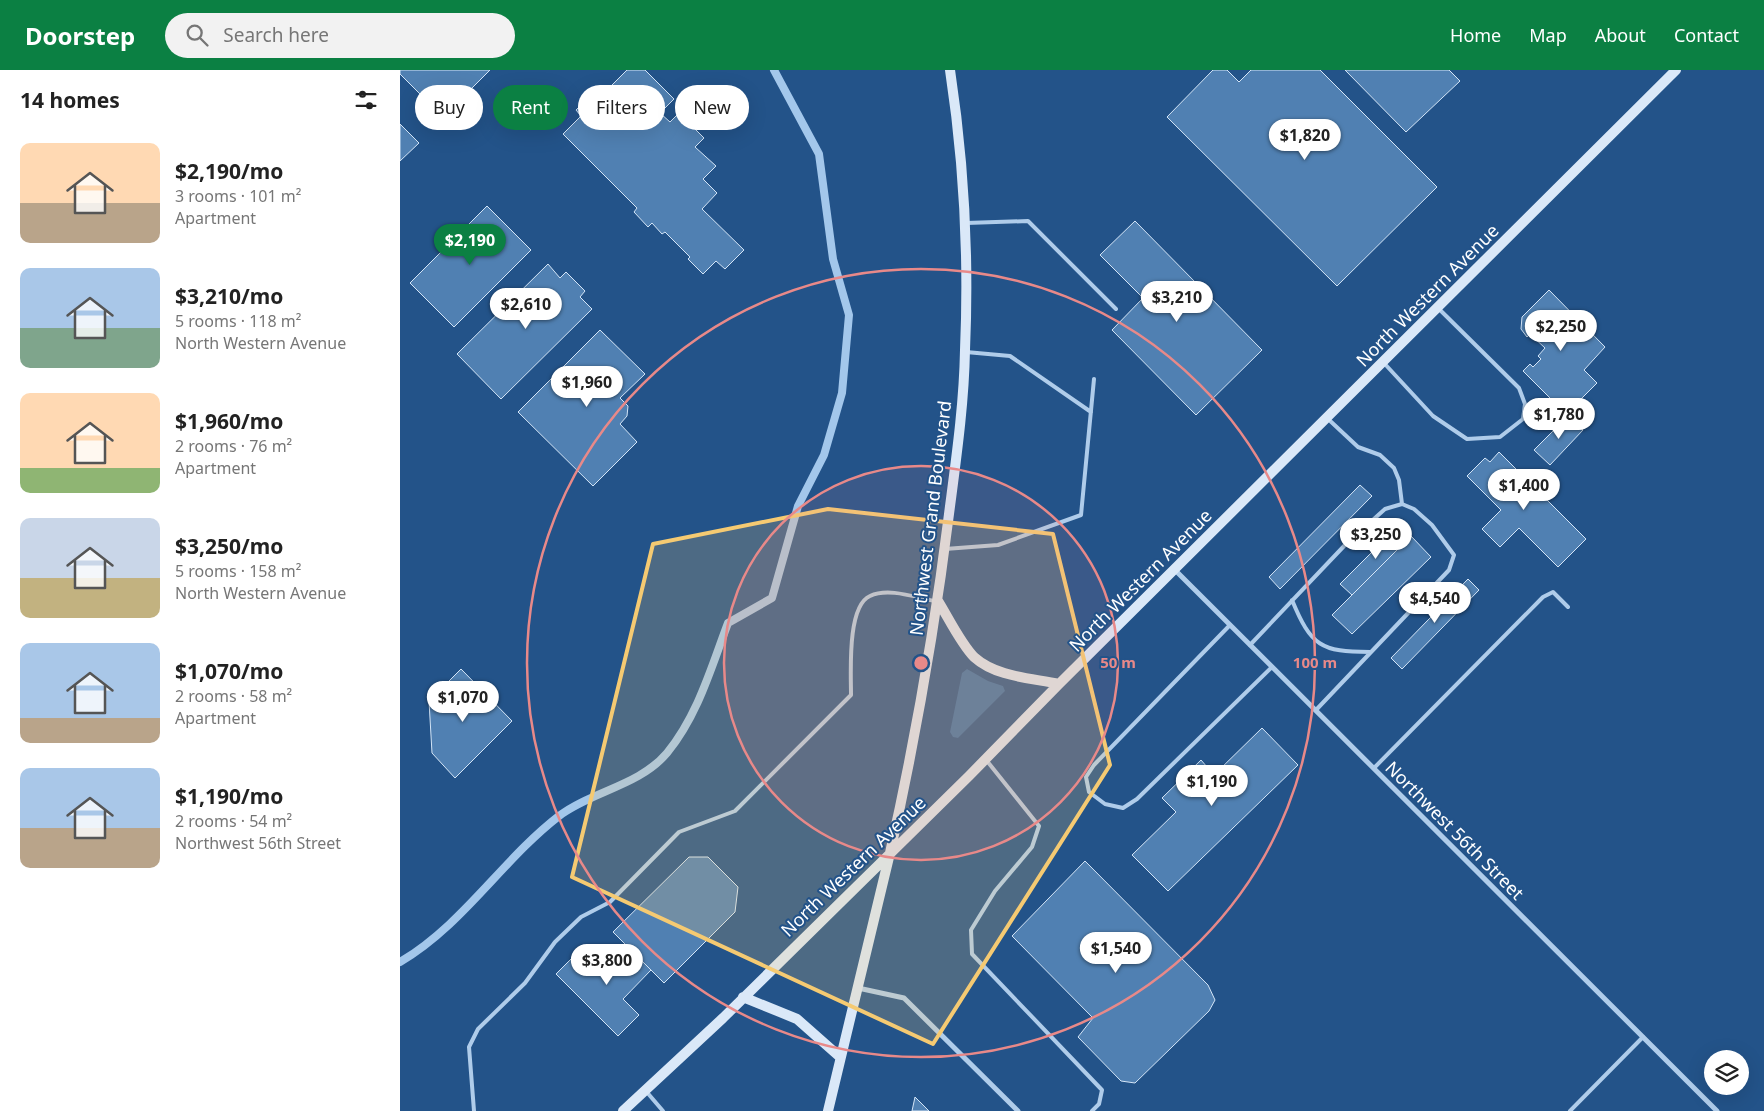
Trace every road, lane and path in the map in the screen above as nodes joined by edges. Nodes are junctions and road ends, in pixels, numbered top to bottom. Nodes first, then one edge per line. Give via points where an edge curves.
1 (950, 70) edge
2 (1676, 70) edge
3 (964, 223) junction
4 (1437, 308) junction
5 (1116, 310) dead end
6 (965, 352) junction
7 (1383, 362) junction
8 (1094, 379) dead end
9 (1091, 412) junction
10 (1327, 418) junction
11 (1402, 504) junction
12 (945, 549) junction
13 (1174, 569) junction
14 (1292, 600) junction
15 (938, 601) junction
16 (1568, 607) dead end
17 (1230, 625) junction
18 (1250, 645) junction
19 (1371, 652) junction
20 (1272, 667) junction
21 (1059, 684) junction
22 (1316, 710) junction
23 (986, 759) junction
24 (1374, 768) junction
25 (890, 851) junction
26 (858, 988) junction
27 (743, 997) junction
28 (1643, 1037) junction
29 (840, 1057) junction
30 (646, 1090) junction
31 (474, 1111) edge
32 (623, 1111) edge
33 (663, 1111) edge
34 (828, 1111) edge
35 (1018, 1111) edge
36 (1092, 1111) edge
37 (1570, 1111) edge
38 (1717, 1111) edge

1 - 3 main road, Northwest Grand Boulevard via 958,125
2 - 4 main road, North Western Avenue
3 - 5 lane via 1028,221
3 - 6 main road, Northwest Grand Boulevard
4 - 7 main road, North Western Avenue
4 - 7 lane via 1519,388 1525,404 1523,419 1500,437 1467,439 1433,416
6 - 9 lane via 1010,356
6 - 12 main road, Northwest Grand Boulevard via 960,433
7 - 10 main road, North Western Avenue
8 - 9 lane
9 - 12 lane via 1081,514 998,545
10 - 11 lane via 1358,448 1380,455 1394,468
10 - 13 main road, North Western Avenue
11 - 14 lane via 1385,509
11 - 19 lane via 1432,525 1454,555 1449,570
12 - 15 main road, Northwest Grand Boulevard
13 - 17 street, Northwest 56th Street
13 - 21 main road, North Western Avenue
14 - 18 lane
14 - 19 lane via 1312,639 1340,652
15 - 21 main road via 973,656 984,665 1003,673
15 - 25 main road, Northwest Grand Boulevard
15 - 31 lane via 892,593 870,596 860,606 855,618 851,695 735,811 679,832 610,902 581,917 555,942 525,983 478,1029 469,1047
16 - 24 lane via 1553,592 1543,597
17 - 18 street, Northwest 56th Street
17 - 20 lane via 1094,765 1086,777 1089,792 1105,804 1123,808 1137,799
18 - 20 street, Northwest 56th Street
19 - 22 lane
20 - 22 street, Northwest 56th Street
21 - 23 main road, North Western Avenue
22 - 24 street, Northwest 56th Street
23 - 25 main road, North Western Avenue
23 - 36 lane via 1039,826 1032,847 995,891 971,930 972,954 1102,1090 1099,1104
24 - 28 street, Northwest 56th Street
25 - 26 main road, Northwest Grand Boulevard
25 - 27 main road, North Western Avenue
26 - 29 main road, Northwest Grand Boulevard
26 - 35 street via 904,998
27 - 29 main road via 797,1019
27 - 30 main road, North Western Avenue
28 - 37 lane
28 - 38 street, Northwest 56th Street
29 - 34 main road, Northwest Grand Boulevard
30 - 32 main road, North Western Avenue
30 - 33 lane

